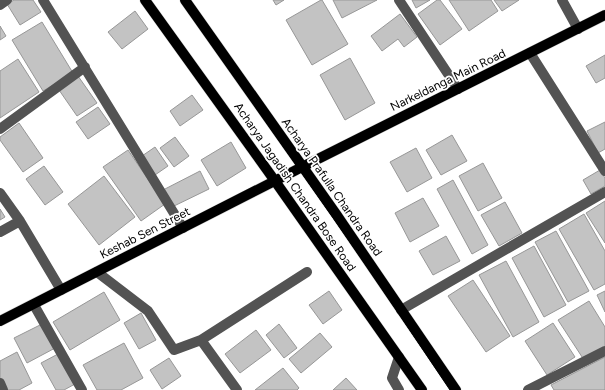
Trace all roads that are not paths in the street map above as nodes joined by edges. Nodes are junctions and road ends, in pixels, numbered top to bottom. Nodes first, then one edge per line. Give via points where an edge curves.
1 (7, 0) edge
2 (43, 0) edge
3 (145, 0) edge
4 (185, 0) edge
5 (399, 0) edge
6 (562, 0) edge
7 (0, 4) edge
8 (605, 15) edge
9 (578, 29) junction
10 (530, 53) junction
11 (84, 67) junction
12 (458, 89) junction
13 (0, 129) edge
14 (302, 167) junction
15 (605, 172) edge
16 (275, 181) junction
17 (605, 192) edge
18 (0, 193) edge
19 (20, 221) junction
20 (183, 228) junction
21 (0, 232) edge
22 (97, 272) junction
23 (307, 272) dead end
24 (61, 290) junction
25 (34, 305) junction
26 (401, 310) junction
27 (0, 321) edge
28 (201, 340) junction
29 (605, 351) edge
30 (399, 357) junction
31 (0, 383) edge
32 (3, 390) edge
33 (82, 390) edge
34 (237, 390) edge
35 (399, 390) edge
36 (422, 390) edge
37 (456, 390) edge
38 (528, 390) edge

1 - 7 street
2 - 11 street
3 - 16 main road, Acharya Jagadish Chandra Bose Road
4 - 14 main road, Acharya Prafulla Chandra Road
5 - 12 street
6 - 9 street
8 - 9 main road, Narkeldanga Main Road
9 - 10 main road, Narkeldanga Main Road
10 - 12 main road, Narkeldanga Main Road
10 - 15 street
11 - 13 street
11 - 20 street
12 - 14 main road, Narkeldanga Main Road
14 - 16 main road, Keshab Sen Street
14 - 26 main road, Acharya Prafulla Chandra Road
16 - 20 main road, Keshab Sen Street
16 - 30 main road, Acharya Jagadish Chandra Bose Road
17 - 26 street
18 - 19 street
19 - 21 street
19 - 24 street
20 - 22 main road, Keshab Sen Street
22 - 24 main road, Keshab Sen Street
22 - 28 street via 148,311 174,350
23 - 28 street
24 - 25 main road, Keshab Sen Street
25 - 27 main road, Keshab Sen Street
25 - 33 street
26 - 37 main road, Acharya Prafulla Chandra Road
28 - 34 street
29 - 38 street
30 - 35 street via 392,378
30 - 36 main road, Acharya Jagadish Chandra Bose Road
31 - 32 street

